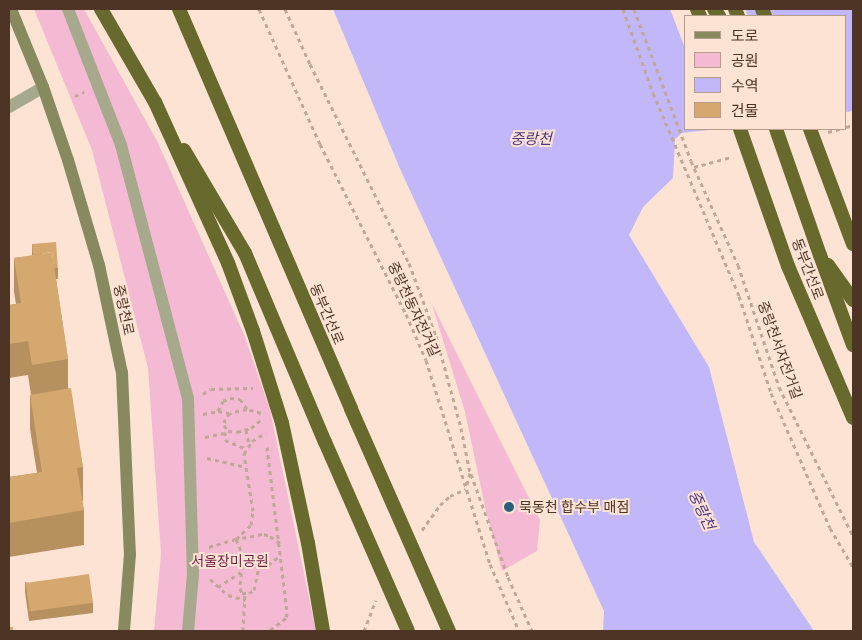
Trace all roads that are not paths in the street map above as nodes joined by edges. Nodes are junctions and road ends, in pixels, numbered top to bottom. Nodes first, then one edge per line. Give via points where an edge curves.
1 (11, 9) edge
2 (68, 9) edge
3 (101, 9) edge
4 (179, 9) edge
5 (42, 86) junction
6 (155, 102) junction
7 (9, 106) edge
8 (740, 130) edge
9 (776, 130) edge
10 (810, 130) edge
11 (853, 244) edge
12 (820, 255) junction
13 (853, 300) edge
14 (853, 344) edge
15 (853, 418) edge
16 (124, 631) edge
17 (188, 631) edge
18 (322, 631) edge
19 (408, 631) edge
20 (449, 631) edge

1 - 5 main road, 중랑천로
2 - 17 street via 121,145 188,398 193,574
3 - 6 highway
4 - 20 highway, 동부간선로, bridge
5 - 7 street
5 - 16 main road, 중랑천로 via 99,265 122,373 130,554
6 - 18 highway via 228,263 270,384 282,423 306,534
6 - 19 highway, bridge via 245,253
8 - 15 highway, 동부간선로, bridge via 788,266
9 - 12 highway, bridge
10 - 11 highway, bridge
12 - 13 highway
12 - 14 highway

